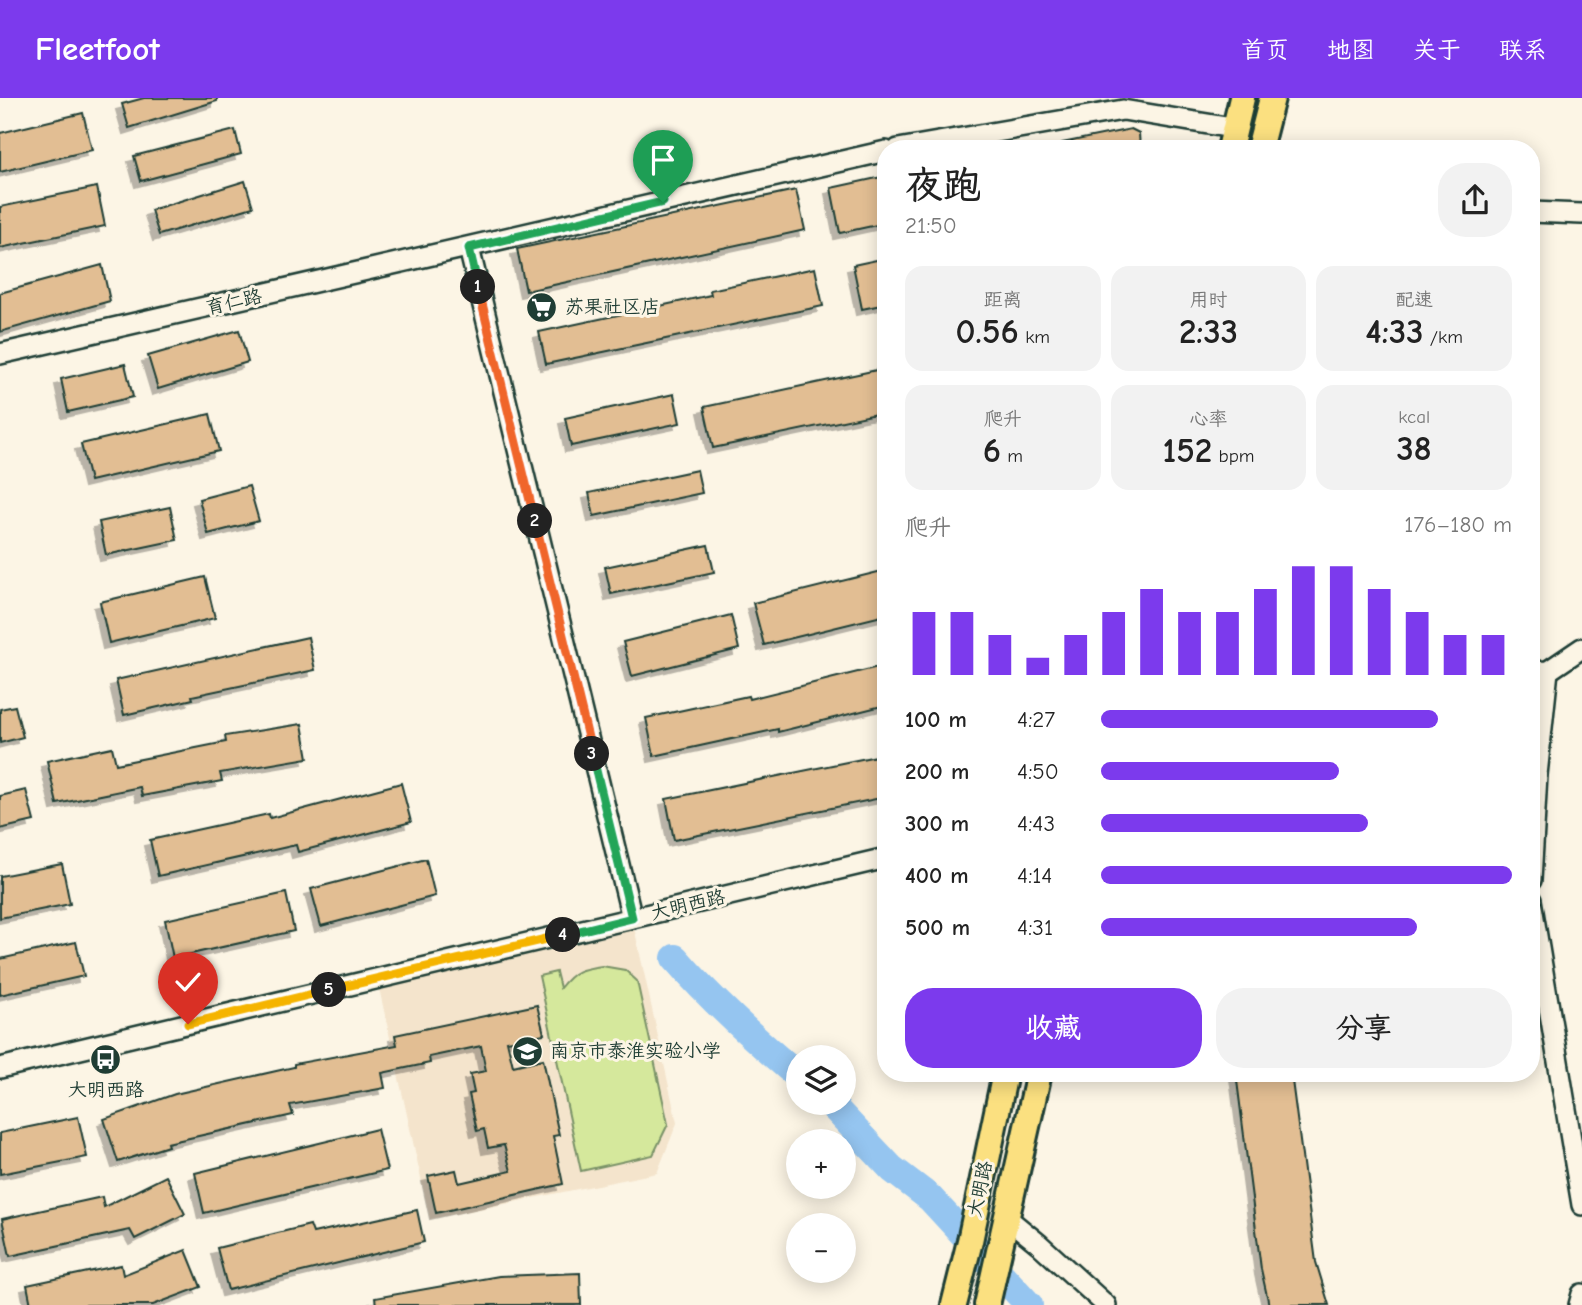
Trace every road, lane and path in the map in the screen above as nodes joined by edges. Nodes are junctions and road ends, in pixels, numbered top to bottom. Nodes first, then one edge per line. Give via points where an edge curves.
1 (1242, 98) edge
2 (1272, 98) edge
3 (1122, 104) edge
4 (1232, 137) edge
5 (943, 140) edge
6 (1261, 140) edge
7 (877, 153) edge
8 (1540, 212) edge
9 (1582, 214) edge
10 (469, 248) junction
11 (0, 354) edge
12 (1582, 648) edge
13 (1540, 671) edge
14 (877, 860) edge
15 (632, 918) junction
16 (1540, 954) edge
17 (0, 1068) edge
18 (1004, 1082) edge
19 (1036, 1082) edge
20 (1582, 1205) edge
21 (1003, 1229) junction
22 (1582, 1294) edge
23 (988, 1301) edge
24 (954, 1305) edge
25 (1106, 1305) edge
26 (1579, 1305) edge

1 - 4 main road
2 - 6 main road
3 - 4 street via 1226,127
3 - 5 street
7 - 10 street, 育仁路
8 - 9 street
10 - 11 street, 育仁路
10 - 15 street
12 - 13 street
14 - 15 street, 大明西路
15 - 17 street, 大明西路
16 - 20 street
18 - 24 main road, 大明路
19 - 21 main road, 大明路
21 - 23 main road, 大明路
21 - 25 street via 1039,1244
22 - 26 street

